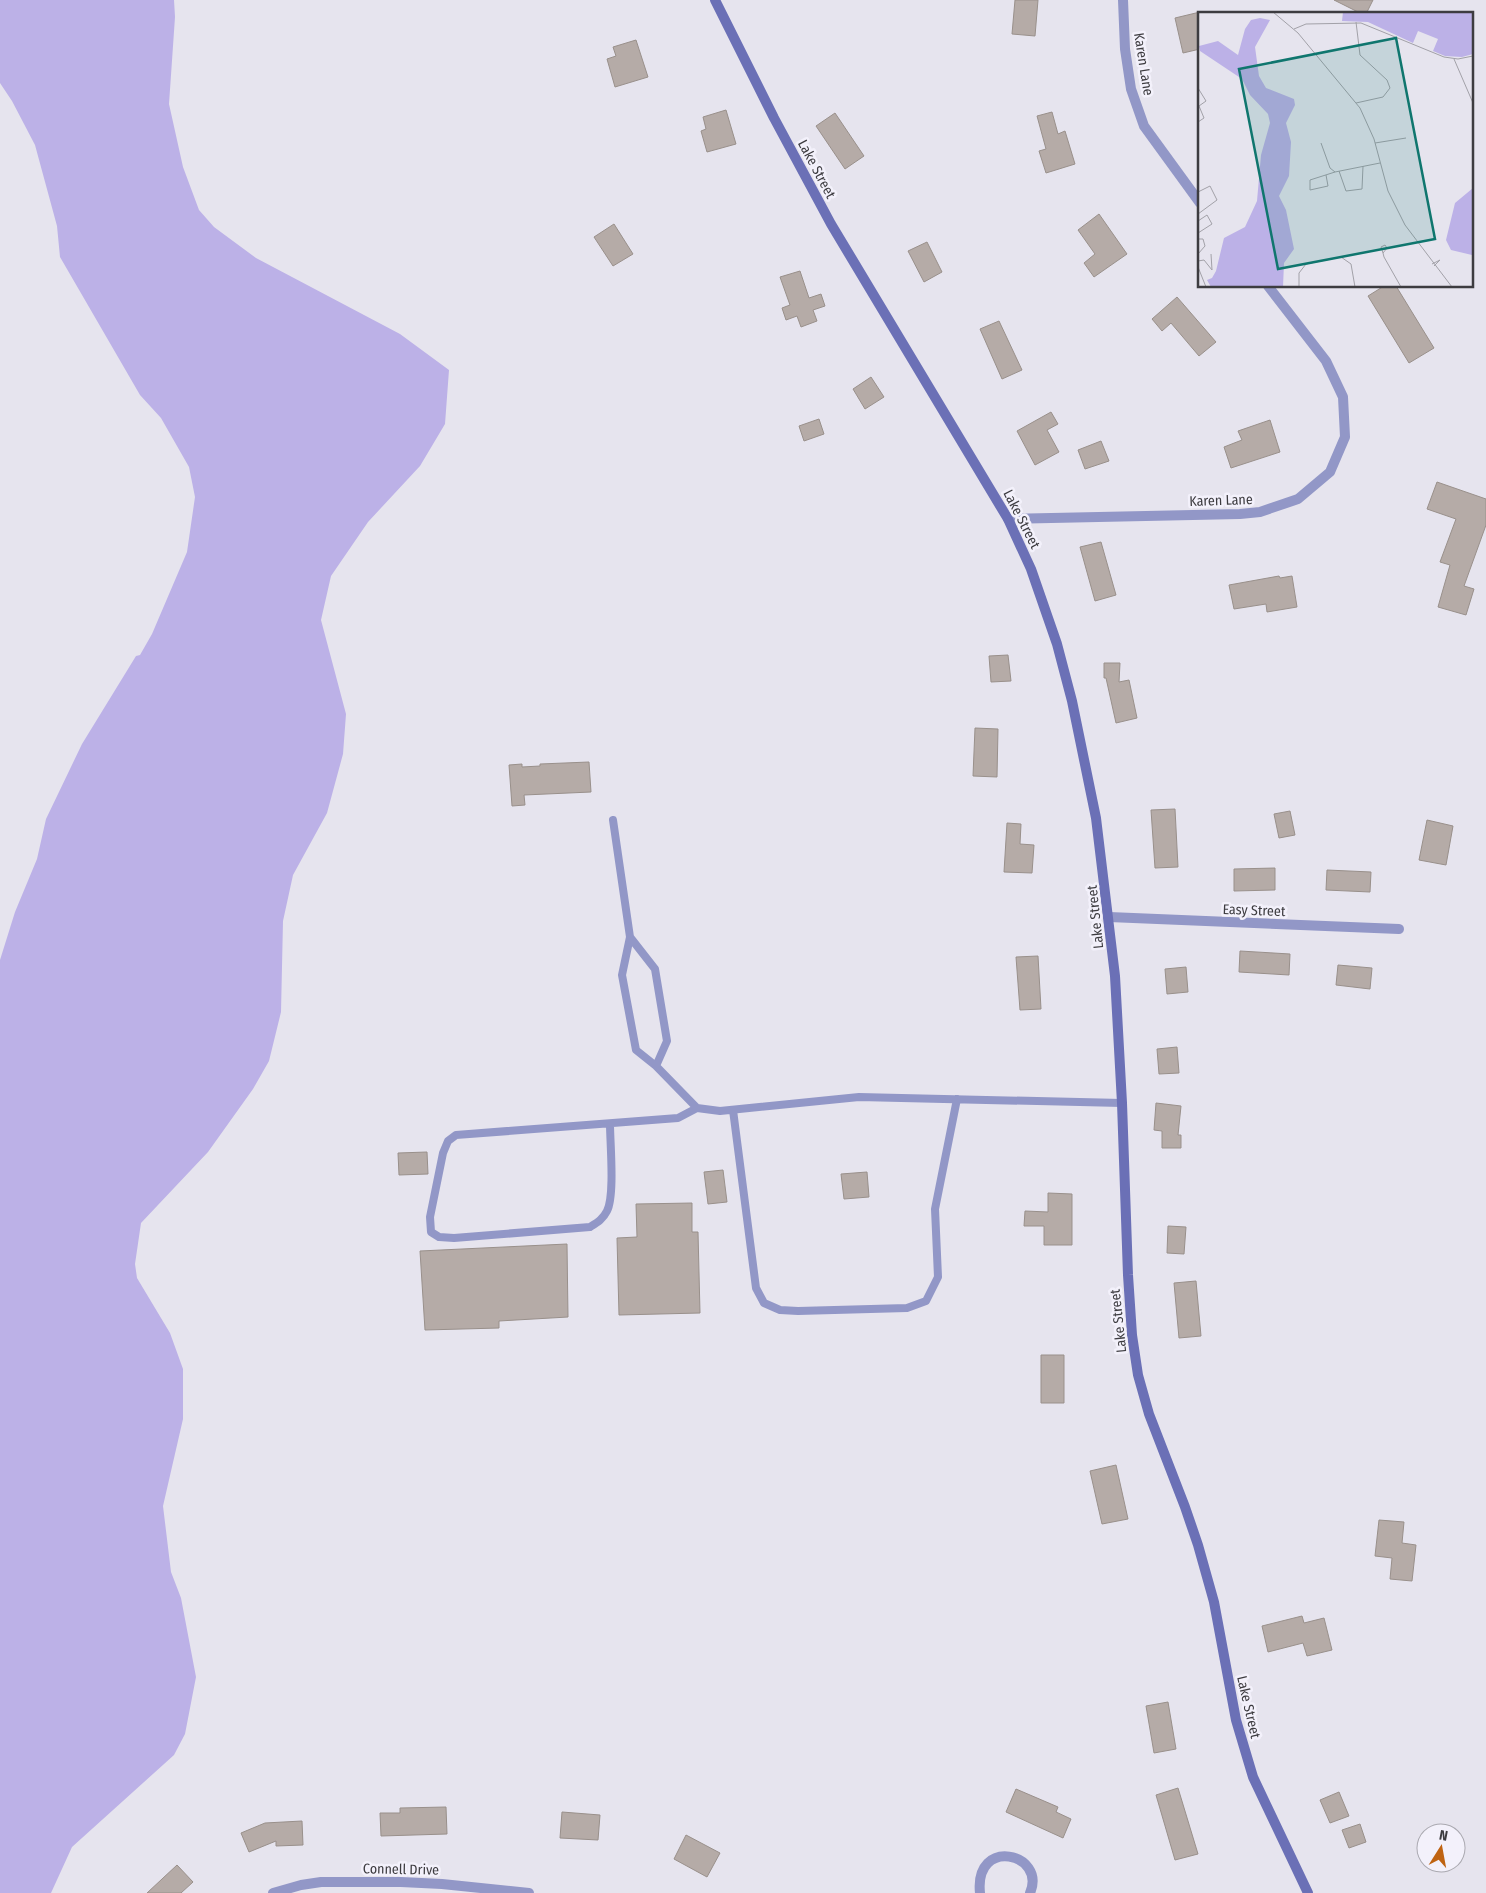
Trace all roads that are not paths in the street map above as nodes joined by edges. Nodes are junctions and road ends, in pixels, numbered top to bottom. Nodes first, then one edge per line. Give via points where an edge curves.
1 (715, 0) edge
2 (1124, 0) edge
3 (1198, 200) edge
4 (1270, 288) edge
5 (1008, 519) junction
6 (613, 820) dead end
7 (1108, 917) junction
8 (1399, 929) dead end
9 (630, 937) junction
10 (656, 1066) junction
11 (957, 1099) junction
12 (1122, 1103) junction
13 (697, 1108) junction
14 (733, 1110) junction
15 (610, 1124) junction
16 (273, 1893) edge
17 (529, 1893) edge
18 (980, 1893) edge
19 (1030, 1893) edge
20 (1308, 1893) edge

1 - 5 street, Lake Street via 831,224
2 - 3 street, Karen Lane via 1125,49 1131,89 1144,126
4 - 5 street, Karen Lane via 1326,361 1343,397 1345,437 1330,472 1298,499 1260,512
5 - 7 street, Lake Street via 1031,569 1057,644 1072,701 1096,818
6 - 9 lane
7 - 8 street, Easy Street
7 - 12 street, Lake Street via 1116,986
9 - 10 lane via 622,975 636,1050
9 - 10 lane via 655,969 667,1041
10 - 13 lane
11 - 12 lane
11 - 14 lane via 859,1097
11 - 14 lane via 935,1209 938,1277 926,1301 907,1308 798,1311 780,1310 764,1303 756,1288
12 - 20 street, Lake Street via 1128,1275 1138,1375 1149,1414 1198,1544 1214,1602 1236,1720 1253,1777
13 - 14 lane
13 - 15 lane via 678,1118
15 - 15 lane via 456,1135 448,1141 443,1153 430,1217 431,1232 440,1237 454,1238 590,1227 601,1221 608,1209 610,1192
16 - 17 street, Connell Drive via 301,1884 321,1882 401,1882
18 - 19 street via 984,1867 997,1858 1007,1856 1022,1861 1029,1869 1033,1879

